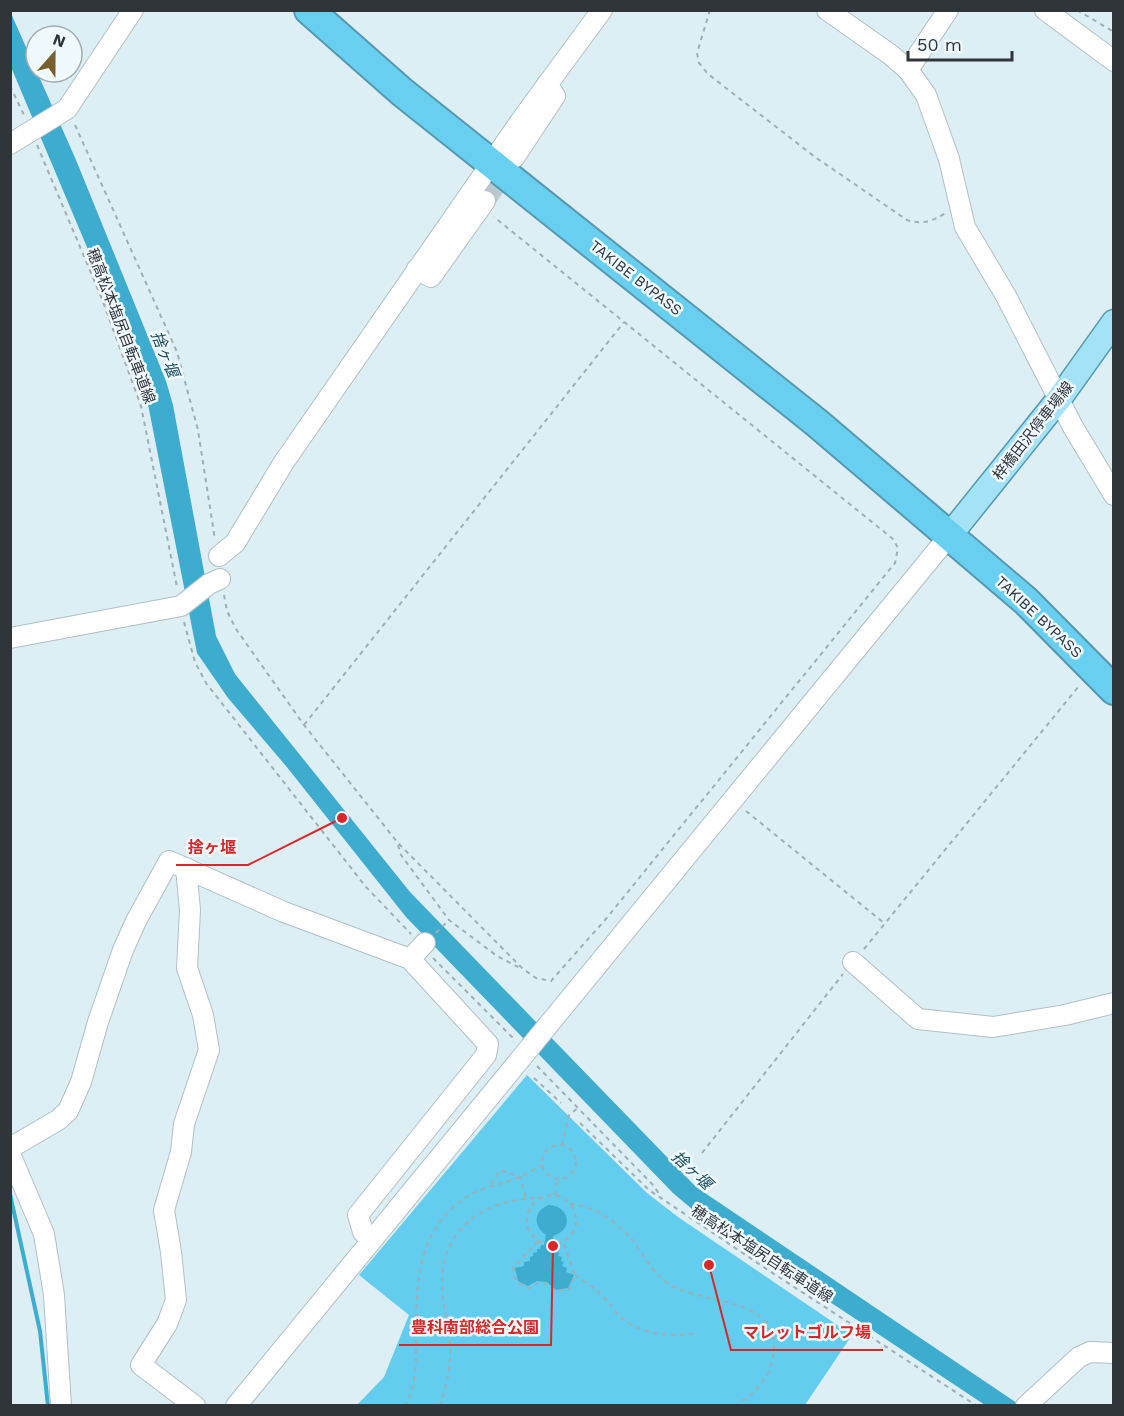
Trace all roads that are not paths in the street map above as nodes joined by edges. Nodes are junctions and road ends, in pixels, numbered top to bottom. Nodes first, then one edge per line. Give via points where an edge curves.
1 (133, 10) edge
2 (602, 10) edge
3 (827, 10) edge
4 (948, 10) edge
5 (1045, 10) edge
6 (320, 14) edge
7 (1113, 61) edge
8 (908, 70) junction
9 (10, 144) edge
10 (503, 161) junction
11 (483, 204) tunnel mouth
12 (417, 270) junction
13 (1113, 322) edge
14 (1059, 399) junction
15 (1113, 495) edge
16 (955, 542) junction
17 (219, 556) road end
18 (214, 582) road end
19 (10, 638) edge
20 (1113, 665) edge
21 (1113, 690) edge
22 (186, 868) junction
23 (424, 946) road end
24 (410, 959) junction
25 (853, 962) road end
26 (1113, 1003) edge
27 (10, 1148) edge
28 (10, 1154) edge
29 (371, 1240) junction
30 (1113, 1353) edge
31 (61, 1406) edge
32 (195, 1406) edge
33 (236, 1406) edge
34 (1026, 1406) edge

1 - 9 street via 63,112
2 - 10 street via 547,84
3 - 8 street
4 - 8 street
5 - 7 street
6 - 10 highway, TAKIBE BYPASS
8 - 14 street via 926,95 937,122 965,227
10 - 12 street
10 - 16 highway, TAKIBE BYPASS
11 - 12 street via 430,277
12 - 17 street via 284,462 235,543
13 - 14 main road, 梓橋田沢停車場線
14 - 15 street
14 - 16 main road, 梓橋田沢停車場線
16 - 20 highway, TAKIBE BYPASS via 1031,593
16 - 21 highway, TAKIBE BYPASS via 1026,601
16 - 29 street via 733,800
18 - 19 street via 183,606
22 - 24 street via 284,912
22 - 27 street via 170,861 136,921 68,1111
22 - 32 street via 190,910 187,968 203,1015 209,1050 184,1124 181,1152 164,1210 176,1300 167,1324 141,1365
23 - 24 street
24 - 29 street via 488,1047 486,1055 358,1215 363,1232
25 - 26 street via 918,1019 993,1027
28 - 31 street via 44,1234 54,1295
29 - 33 street
30 - 34 street via 1090,1352 1078,1357

